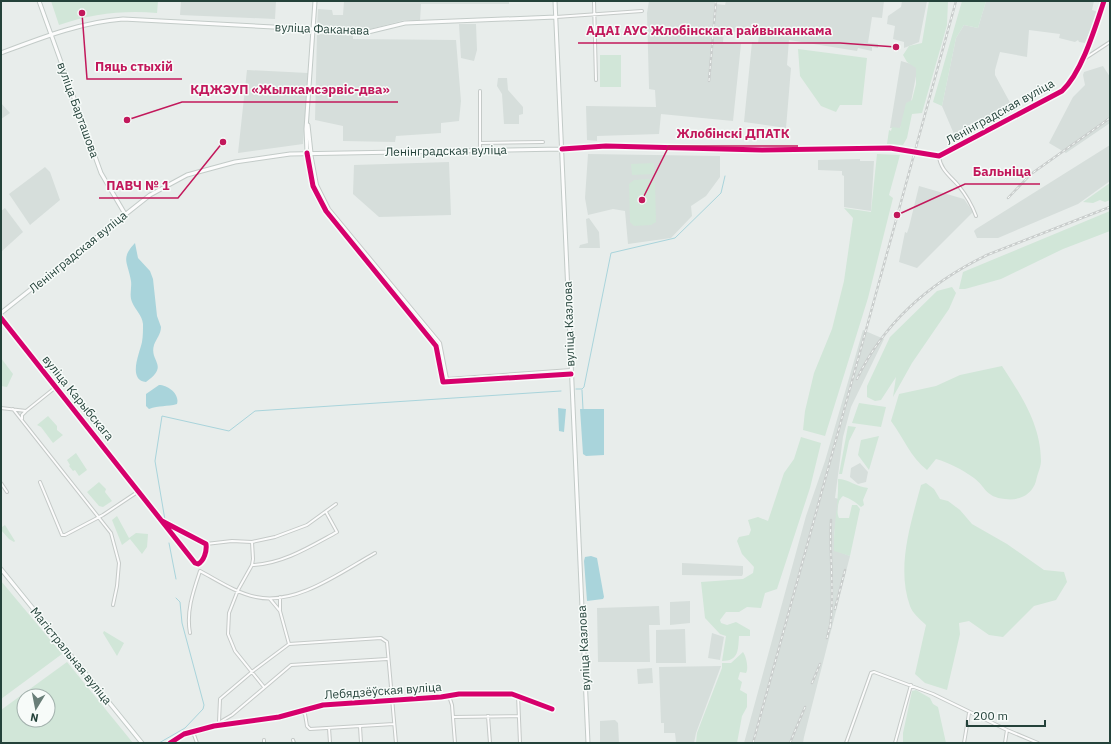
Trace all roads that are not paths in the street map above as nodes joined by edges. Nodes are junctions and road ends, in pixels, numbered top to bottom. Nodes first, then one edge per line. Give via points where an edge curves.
1 (39, 1) edge
2 (315, 1) edge
3 (555, 1) edge
4 (594, 1) edge
5 (1104, 1) edge
6 (642, 11) dead end
7 (595, 14) junction
8 (556, 17) junction
9 (313, 30) junction
10 (51, 35) junction
11 (1110, 42) edge
12 (1, 53) edge
13 (1083, 59) junction
14 (596, 80) dead end
15 (480, 91) dead end
16 (308, 123) junction
17 (543, 142) dead end
18 (480, 143) junction
19 (562, 149) junction
20 (480, 150) junction
21 (307, 153) junction
22 (311, 153) junction
23 (939, 156) junction
24 (125, 214) junction
25 (976, 216) dead end
26 (1, 313) edge
27 (1, 318) edge
28 (571, 372) junction
29 (56, 387) junction
30 (1, 408) edge
31 (13, 409) junction
32 (21, 410) junction
33 (26, 411) junction
34 (18, 414) junction
35 (22, 415) junction
36 (22, 419) junction
37 (40, 482) dead end
38 (1, 483) edge
39 (139, 491) junction
40 (7, 492) dead end
41 (336, 504) dead end
42 (326, 512) junction
43 (100, 517) junction
44 (162, 521) junction
45 (252, 542) junction
46 (206, 544) junction
47 (375, 553) dead end
48 (196, 564) junction
49 (252, 565) junction
50 (1, 569) edge
51 (200, 571) junction
52 (238, 590) junction
53 (280, 597) junction
54 (270, 599) junction
55 (113, 605) dead end
56 (280, 611) junction
57 (190, 633) dead end
58 (289, 644) junction
59 (388, 659) junction
60 (253, 671) junction
61 (911, 685) junction
62 (264, 687) junction
63 (518, 695) junction
64 (449, 696) junction
65 (392, 701) junction
66 (552, 709) dead end
67 (300, 711) junction
68 (970, 712) junction
69 (488, 716) junction
70 (519, 716) junction
71 (453, 718) junction
72 (226, 719) junction
73 (219, 722) junction
74 (227, 724) junction
75 (394, 724) junction
76 (214, 726) junction
77 (360, 726) junction
78 (329, 728) junction
79 (1007, 730) junction
80 (193, 732) junction
81 (293, 740) dead end
82 (142, 743) edge
83 (170, 743) edge
84 (197, 743) edge
85 (294, 743) edge
86 (330, 743) edge
87 (361, 743) edge
88 (396, 743) edge
89 (455, 743) edge
90 (490, 743) edge
91 (520, 743) edge
92 (588, 743) edge
93 (846, 743) edge
94 (895, 743) edge
95 (964, 743) edge
96 (1005, 743) edge
97 (1038, 743) edge

1 - 10 main road, вуліца Барташова
2 - 9 main road
3 - 8 main road, вуліца Казлова
4 - 7 street
5 - 13 main road, Ленінградская вуліца
6 - 7 street, вуліца Факанава
7 - 8 street, вуліца Факанава
7 - 14 street
8 - 9 main road, вуліца Факанава via 412,23 368,32
8 - 19 main road, вуліца Казлова
9 - 10 main road, вуліца Факанава via 134,19 95,22
9 - 16 main road
10 - 12 main road, вуліца Факанава
10 - 24 main road, вуліца Барташова via 101,173
11 - 13 street
13 - 23 main road, Ленінградская вуліца via 1062,91
15 - 18 street
16 - 21 main road
16 - 22 main road
17 - 18 street
18 - 20 street
19 - 20 main road, Ленінградская вуліца
19 - 23 main road, Ленінградская вуліца via 606,146 762,150 890,148
19 - 28 main road, вуліца Казлова
20 - 22 main road, Ленінградская вуліца
21 - 22 main road, Ленінградская вуліца
21 - 24 main road, Ленінградская вуліца via 252,158 197,171 164,186
21 - 28 street via 313,186 326,211 436,346 443,382
22 - 28 street via 317,185 328,208 440,343 447,378
23 - 25 street, Ленінградская вуліца via 942,167 967,198
24 - 26 main road, Ленінградская вуліца
27 - 29 main road, вуліца Карыбскага
28 - 92 main road, вуліца Казлова
29 - 33 street
29 - 39 main road, вуліца Карыбскага
30 - 31 street
31 - 32 street
31 - 34 street
32 - 33 street
32 - 34 street
32 - 35 street
33 - 35 street
34 - 35 street
34 - 36 street
35 - 36 street
36 - 43 street
37 - 43 street via 62,535
38 - 40 street
39 - 43 street
39 - 44 street
41 - 42 street
42 - 45 street via 307,525
42 - 49 street via 337,532 301,552 260,565
43 - 55 street via 111,533 118,556 118,582
44 - 46 street
44 - 48 street
45 - 46 street
45 - 49 street
46 - 48 street via 203,560
47 - 53 street via 309,589
48 - 51 street
49 - 52 street
50 - 82 main road, Магістральная вуліца
51 - 52 street
51 - 57 street via 192,596
52 - 54 street via 254,597
52 - 60 street via 229,613 228,634 235,651
53 - 54 street
53 - 56 street
54 - 56 street
56 - 58 street
58 - 59 street via 381,638 387,642
58 - 60 street
59 - 62 street via 291,665
59 - 65 street
60 - 62 street
60 - 73 street via 220,700
61 - 68 street
61 - 93 street via 871,673
61 - 94 street
62 - 72 street
63 - 64 street, Лебядзёўская вуліца
63 - 66 street, Лебядзёўская вуліца
63 - 70 street
64 - 65 street, Лебядзёўская вуліца
64 - 71 street
65 - 67 street, Лебядзёўская вуліца via 323,706
65 - 75 street
67 - 74 street, Лебядзёўская вуліца via 279,718
67 - 78 street via 305,714 308,728
68 - 79 street
68 - 95 street
69 - 70 street
69 - 71 street
69 - 90 street
70 - 91 street
71 - 89 street
72 - 73 street
72 - 74 street
73 - 76 street
74 - 76 street, Лебядзёўская вуліца
75 - 77 street
75 - 88 street
76 - 80 street, Лебядзёўская вуліца
77 - 78 street
77 - 87 street
78 - 86 street
79 - 96 street
79 - 97 street
80 - 83 street, Лебядзёўская вуліца
80 - 84 street
81 - 85 street

